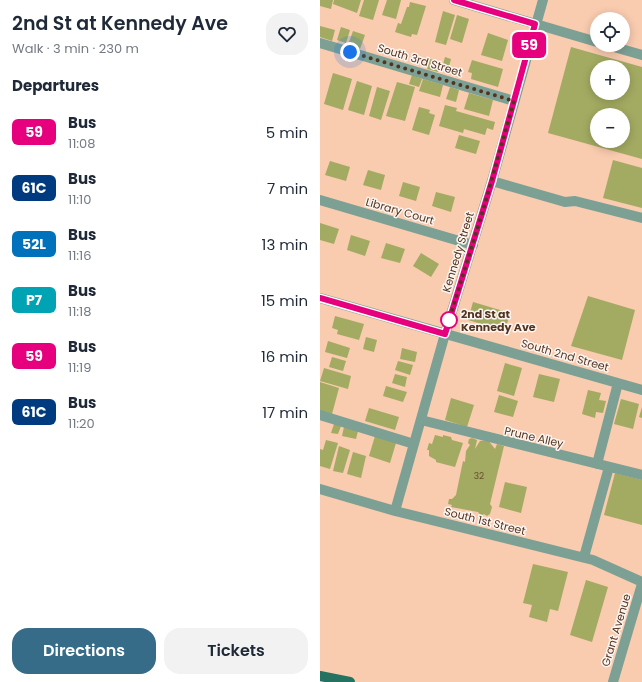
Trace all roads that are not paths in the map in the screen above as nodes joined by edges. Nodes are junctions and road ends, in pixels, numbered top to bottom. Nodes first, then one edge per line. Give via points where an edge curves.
1 (454, 0) edge
2 (543, 0) edge
3 (535, 24) junction
4 (590, 40) edge
5 (320, 43) edge
6 (630, 52) edge
7 (642, 55) edge
8 (514, 101) junction
9 (492, 181) junction
10 (320, 200) edge
11 (642, 218) edge
12 (473, 245) junction
13 (320, 298) edge
14 (445, 334) junction
15 (618, 383) junction
16 (642, 390) edge
17 (320, 415) edge
18 (421, 420) junction
19 (414, 444) junction
20 (597, 464) junction
21 (609, 467) junction
22 (642, 475) edge
23 (320, 489) edge
24 (395, 511) junction
25 (584, 558) junction
26 (642, 583) edge
27 (320, 676) edge
28 (350, 682) edge
29 (613, 682) edge

1 - 3 street
2 - 3 street, Kennedy Street
3 - 4 street
3 - 8 street, Kennedy Street
5 - 8 street, South 3rd Street
6 - 7 street
8 - 9 street, Kennedy Street
9 - 11 street via 565,202 575,202
9 - 12 street, Kennedy Street
10 - 12 street, Library Court
12 - 14 street, Kennedy Street
13 - 14 street, South 2nd Street
14 - 15 street, South 2nd Street
14 - 18 street, Kennedy Street
15 - 16 street, South 2nd Street
15 - 20 street
17 - 19 street
18 - 19 street, Kennedy Street
18 - 20 street, Prune Alley
19 - 24 street, Kennedy Street
20 - 21 street, Prune Alley
21 - 22 street, Prune Alley
21 - 25 street
23 - 24 street, South 1st Street
24 - 25 street, South 1st Street
25 - 26 street, South 1st Street
26 - 29 street, Grant Avenue
27 - 28 main road

